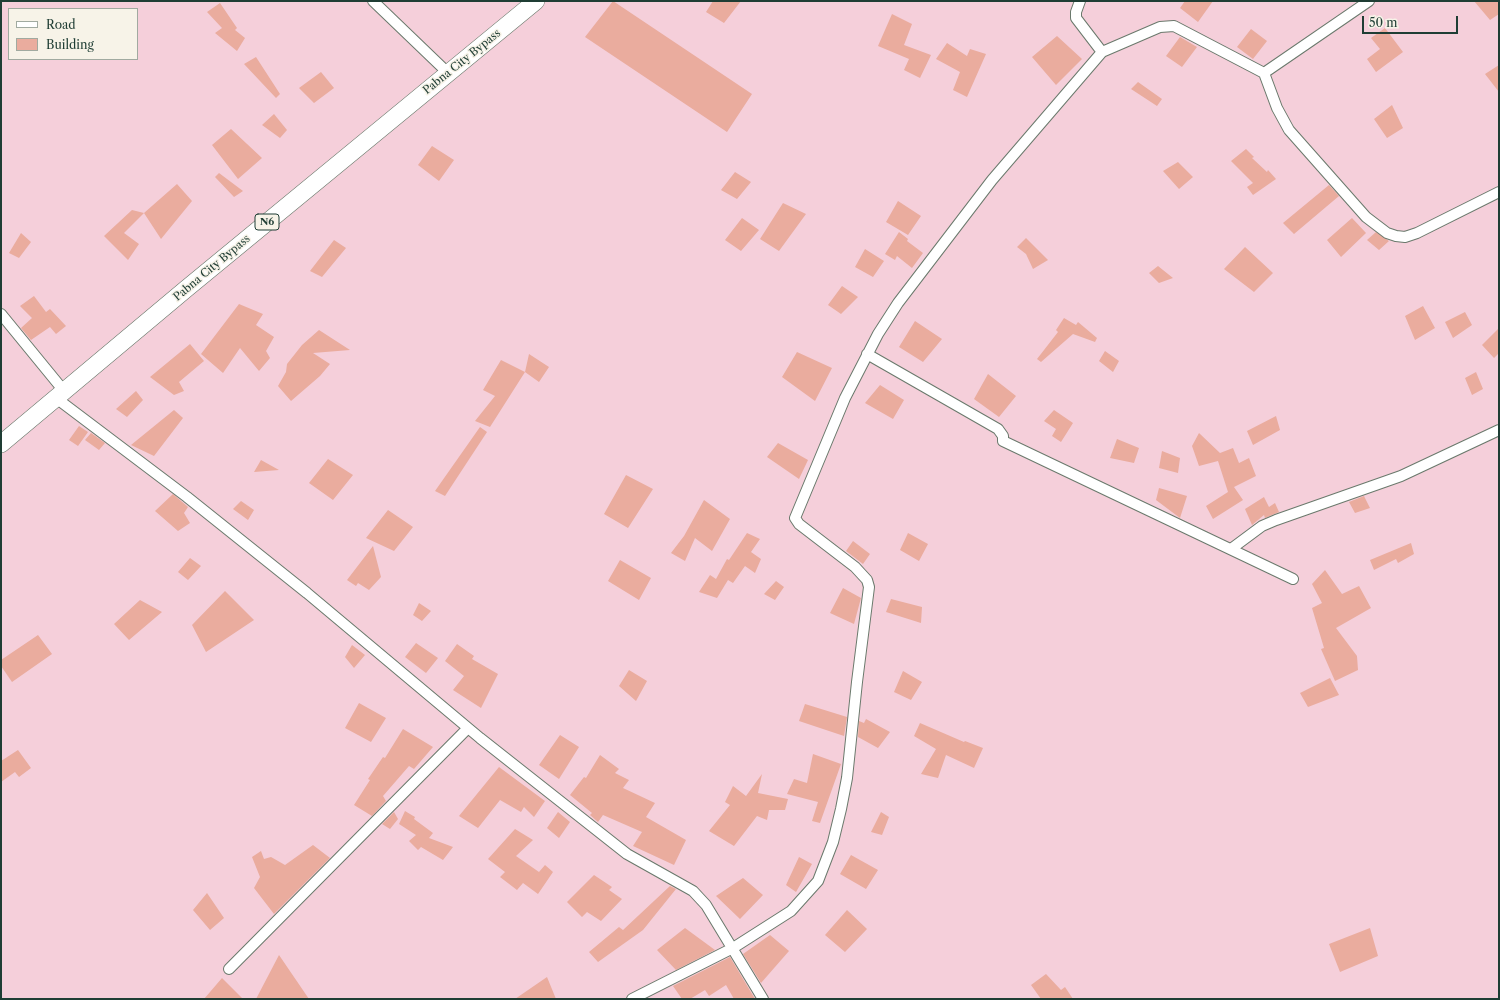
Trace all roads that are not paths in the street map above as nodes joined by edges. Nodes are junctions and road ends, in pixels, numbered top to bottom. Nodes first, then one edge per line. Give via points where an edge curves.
1 (373, 1) edge
2 (536, 1) edge
3 (1080, 1) edge
4 (1369, 1) edge
5 (1102, 52) junction
6 (448, 73) junction
7 (1264, 73) junction
8 (1499, 192) edge
9 (1, 314) edge
10 (867, 354) junction
11 (60, 395) junction
12 (1499, 430) edge
13 (1, 444) edge
14 (1231, 549) junction
15 (1293, 579) dead end
16 (468, 728) junction
17 (733, 948) junction
18 (229, 969) dead end
19 (632, 999) edge
20 (763, 999) edge

1 - 6 street
2 - 6 highway, Pabna City Bypass / N6
3 - 5 street via 1076,18
4 - 7 street
5 - 7 street via 1160,27 1174,26
5 - 10 street via 992,180 898,303
6 - 11 highway, Pabna City Bypass / N6
7 - 8 street via 1277,108 1289,130 1366,217 1387,233 1405,237 1417,233
9 - 11 street
10 - 14 street via 998,429 1003,441
10 - 17 street via 839,412 795,518 799,524 855,567 867,580 869,587 856,682 847,778 841,809 833,842 818,880 791,912
11 - 13 highway, Pabna City Bypass / N6
11 - 16 street via 307,593
12 - 14 street via 1401,476 1262,526
14 - 15 street
16 - 17 street via 627,854 693,891 706,905
16 - 18 street
17 - 19 street
17 - 20 street

